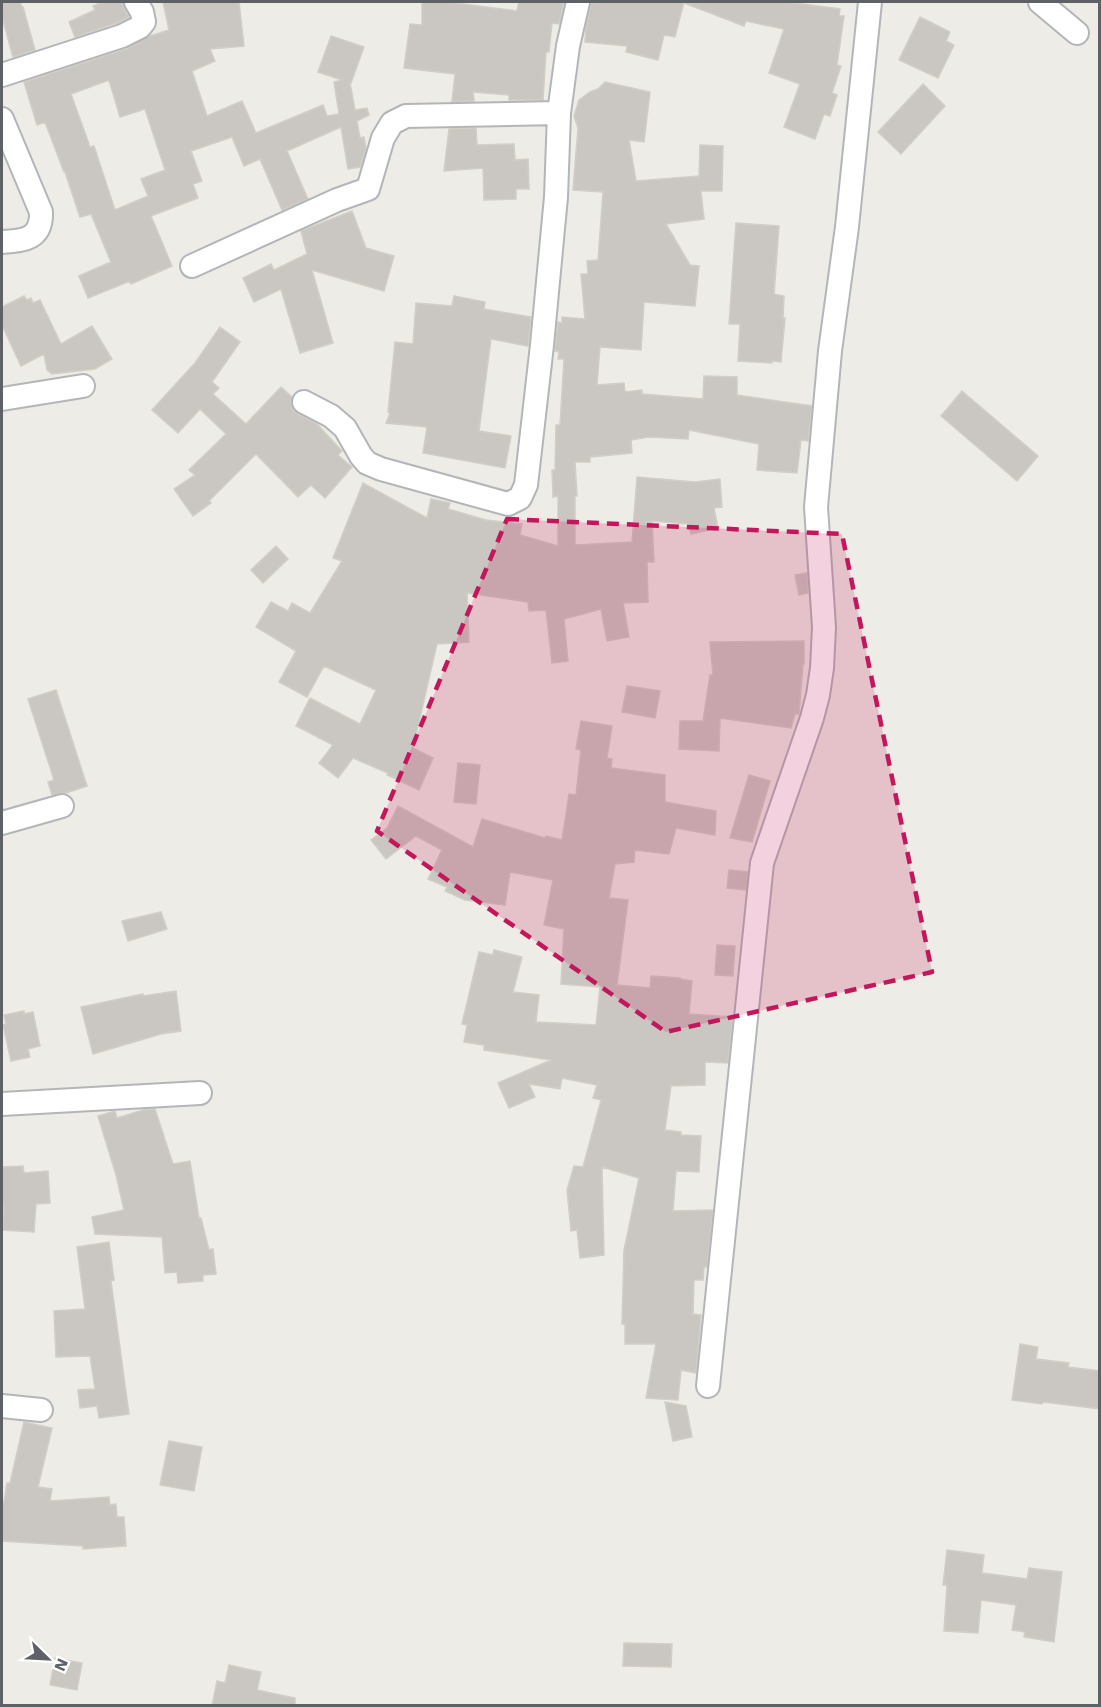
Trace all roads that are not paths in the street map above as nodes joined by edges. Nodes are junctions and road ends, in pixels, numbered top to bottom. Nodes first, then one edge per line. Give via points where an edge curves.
1 (136, 2) edge
2 (578, 2) edge
3 (870, 2) edge
4 (1040, 2) edge
5 (1077, 33) dead end
6 (2, 75) edge
7 (560, 113) junction
8 (2, 119) edge
9 (2, 242) edge
10 (192, 266) dead end
11 (82, 386) dead end
12 (2, 399) edge
13 (304, 402) dead end
14 (63, 806) dead end
15 (2, 824) edge
16 (200, 1093) dead end
17 (2, 1104) edge
18 (708, 1386) dead end
19 (2, 1406) edge
20 (41, 1410) dead end

1 - 6 street via 144,22 140,27
2 - 7 street
3 - 18 street via 816,507 824,627 822,668 812,718 762,863
4 - 5 street
7 - 10 street via 406,116 392,123 383,138 368,189
7 - 13 street via 543,334 526,484 520,498 508,504 367,463 345,428
8 - 9 street via 41,212 42,223 23,241
11 - 12 street
14 - 15 street
16 - 17 street
19 - 20 street

